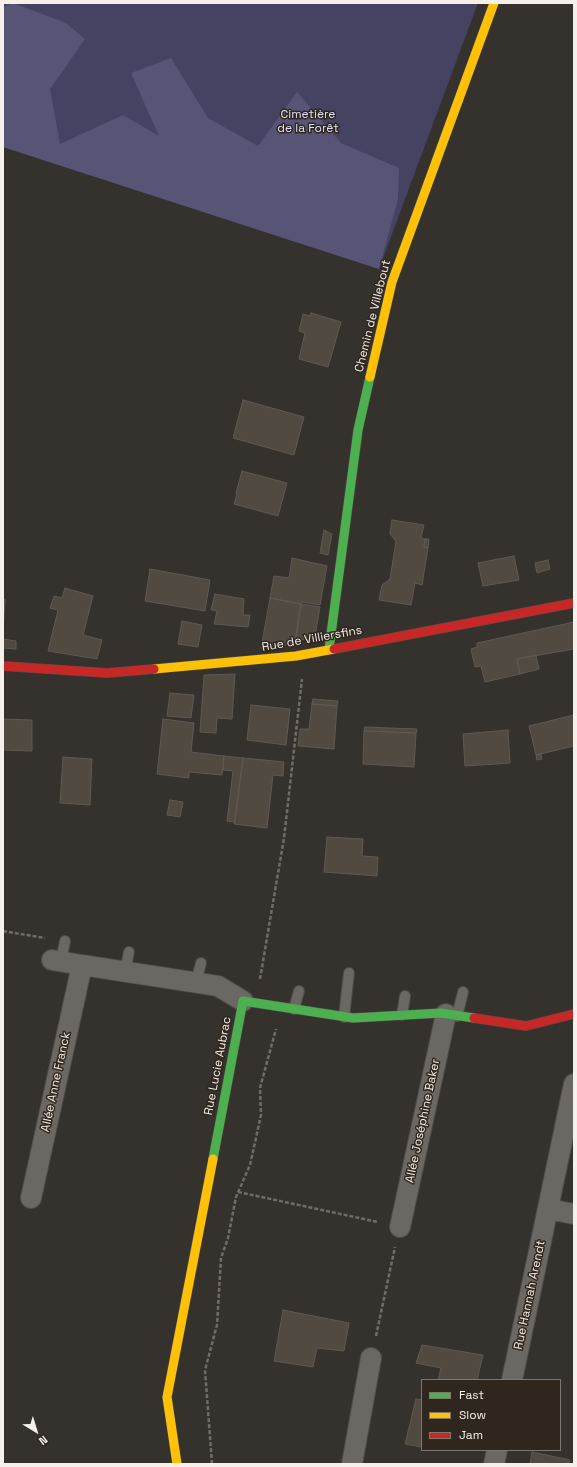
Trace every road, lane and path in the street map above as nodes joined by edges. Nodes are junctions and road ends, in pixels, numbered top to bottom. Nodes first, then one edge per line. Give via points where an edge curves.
1 (494, 3) edge
2 (574, 603) edge
3 (329, 649) junction
4 (3, 666) edge
5 (3, 931) edge
6 (66, 941) joint
7 (129, 952) dead end
8 (57, 960) joint
9 (201, 963) dead end
10 (82, 966) junction
11 (125, 972) junction
12 (349, 973) dead end
13 (196, 982) junction
14 (299, 990) dead end
15 (463, 992) dead end
16 (405, 996) dead end
17 (243, 1001) junction
18 (294, 1009) junction
19 (574, 1014) edge
20 (402, 1015) junction
21 (452, 1015) junction
22 (344, 1016) junction
23 (574, 1084) edge
24 (238, 1192) dead end
25 (31, 1198) dead end
26 (548, 1209) junction
27 (574, 1214) edge
28 (400, 1227) junction
29 (371, 1358) joint
30 (512, 1379) edge
31 (497, 1451) edge
32 (178, 1464) edge
33 (352, 1464) edge
34 (494, 1464) edge

1 - 3 street, Chemin de Villebout via 392,282 358,430
2 - 3 street, Rue de Villiersfins
3 - 4 street, Rue de Villiersfins via 274,659 107,673
5 - 6 path
6 - 8 lane
7 - 11 lane
8 - 10 street
9 - 13 lane
10 - 11 street
10 - 25 street, Allée Anne Franck
11 - 13 street
12 - 22 lane
13 - 17 street via 218,986
14 - 18 lane
15 - 21 lane
16 - 20 lane
17 - 18 street
17 - 32 street, Rue Lucie Aubrac via 167,1397
18 - 22 street
19 - 21 street via 526,1026
20 - 21 street
20 - 22 street via 353,1018
21 - 28 street, Allée Joséphine Baker
23 - 26 street, Rue Hannah Arendt
24 - 28 path
26 - 27 street
26 - 30 street, Rue Hannah Arendt
28 - 29 path
29 - 33 street
31 - 34 street

